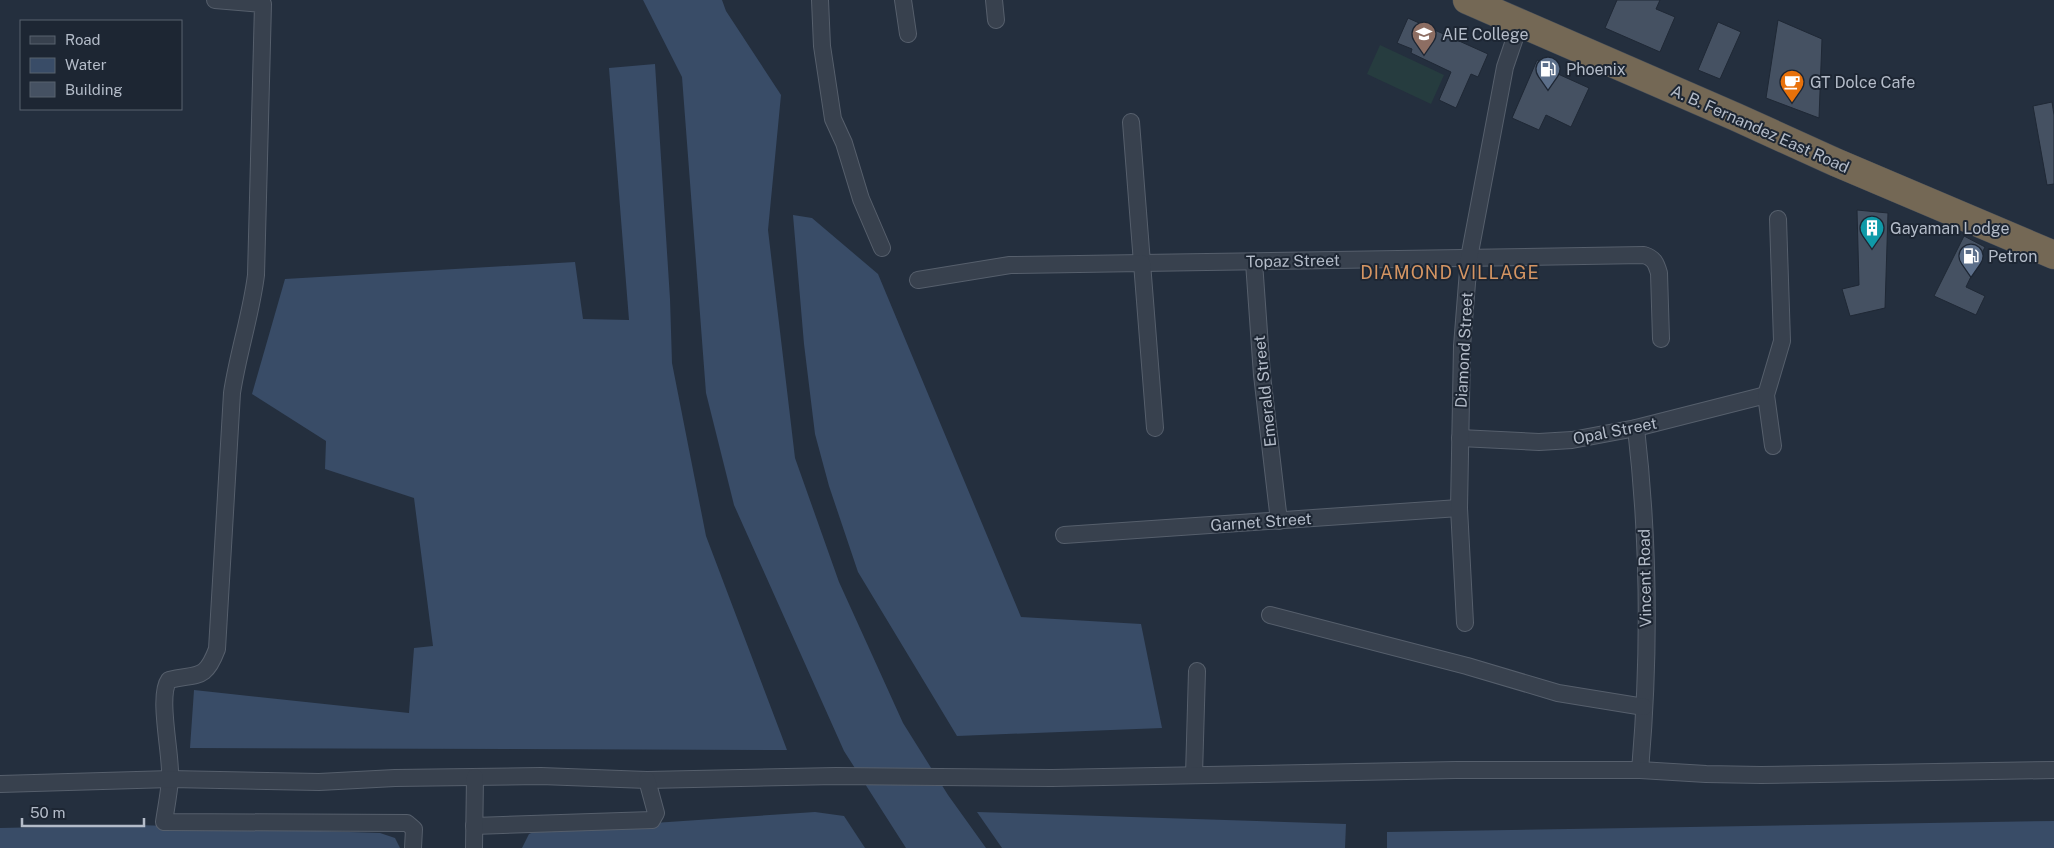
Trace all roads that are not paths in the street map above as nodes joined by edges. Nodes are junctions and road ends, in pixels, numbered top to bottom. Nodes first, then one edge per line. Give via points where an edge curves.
1 (215, 0) edge
2 (820, 0) edge
3 (903, 0) edge
4 (994, 0) edge
5 (1467, 0) edge
6 (263, 2) edge
7 (996, 20) dead end
8 (1520, 23) junction
9 (908, 34) dead end
10 (1131, 122) dead end
11 (1778, 219) dead end
12 (882, 248) dead end
13 (2054, 255) edge
14 (1469, 258) junction
15 (1254, 262) junction
16 (1142, 263) junction
17 (918, 280) dead end
18 (1661, 339) dead end
19 (1766, 395) junction
20 (1156, 428) dead end
21 (1636, 428) junction
22 (1460, 438) junction
23 (1773, 446) dead end
24 (1459, 508) junction
25 (1279, 521) junction
26 (1064, 535) dead end
27 (1270, 615) dead end
28 (1465, 623) dead end
29 (1197, 671) dead end
30 (1644, 708) junction
31 (1640, 770) junction
32 (2054, 770) edge
33 (170, 773) junction
34 (1194, 775) junction
35 (475, 777) junction
36 (647, 780) junction
37 (0, 784) edge
38 (474, 826) junction
39 (413, 848) edge
40 (474, 848) edge

1 - 6 street
2 - 12 street via 822,46 833,119
3 - 9 street
4 - 7 street
5 - 8 highway, A. B. Fernandez East Road
6 - 33 street via 256,275 232,393 217,649 210,666 199,676 178,678 165,686
8 - 13 highway, A. B. Fernandez East Road
8 - 14 street, Diamond Street via 1505,67
10 - 16 street
11 - 19 street via 1782,341
14 - 15 street, Topaz Street
14 - 18 street, Topaz Street via 1633,254 1651,258 1658,274
14 - 22 street, Diamond Street via 1462,346
15 - 16 street, Topaz Street
15 - 25 street, Emerald Street via 1262,375
16 - 17 street, Topaz Street via 1010,265
16 - 20 street
19 - 21 street, Opal Street
19 - 23 street
21 - 22 street, Opal Street via 1572,440 1538,442
21 - 30 street, Vincent Road via 1644,493
22 - 24 street, Diamond Street
24 - 25 street, Garnet Street
24 - 28 street, Diamond Street
25 - 26 street, Garnet Street
27 - 30 street via 1558,693
29 - 34 street
30 - 31 street, Vincent Road
31 - 32 street via 1761,775
31 - 34 street
33 - 35 street via 319,782
33 - 37 street
33 - 39 street via 164,822 407,823 414,829
34 - 36 street
35 - 36 street
35 - 38 street
36 - 38 street via 656,813 652,820
38 - 40 street

